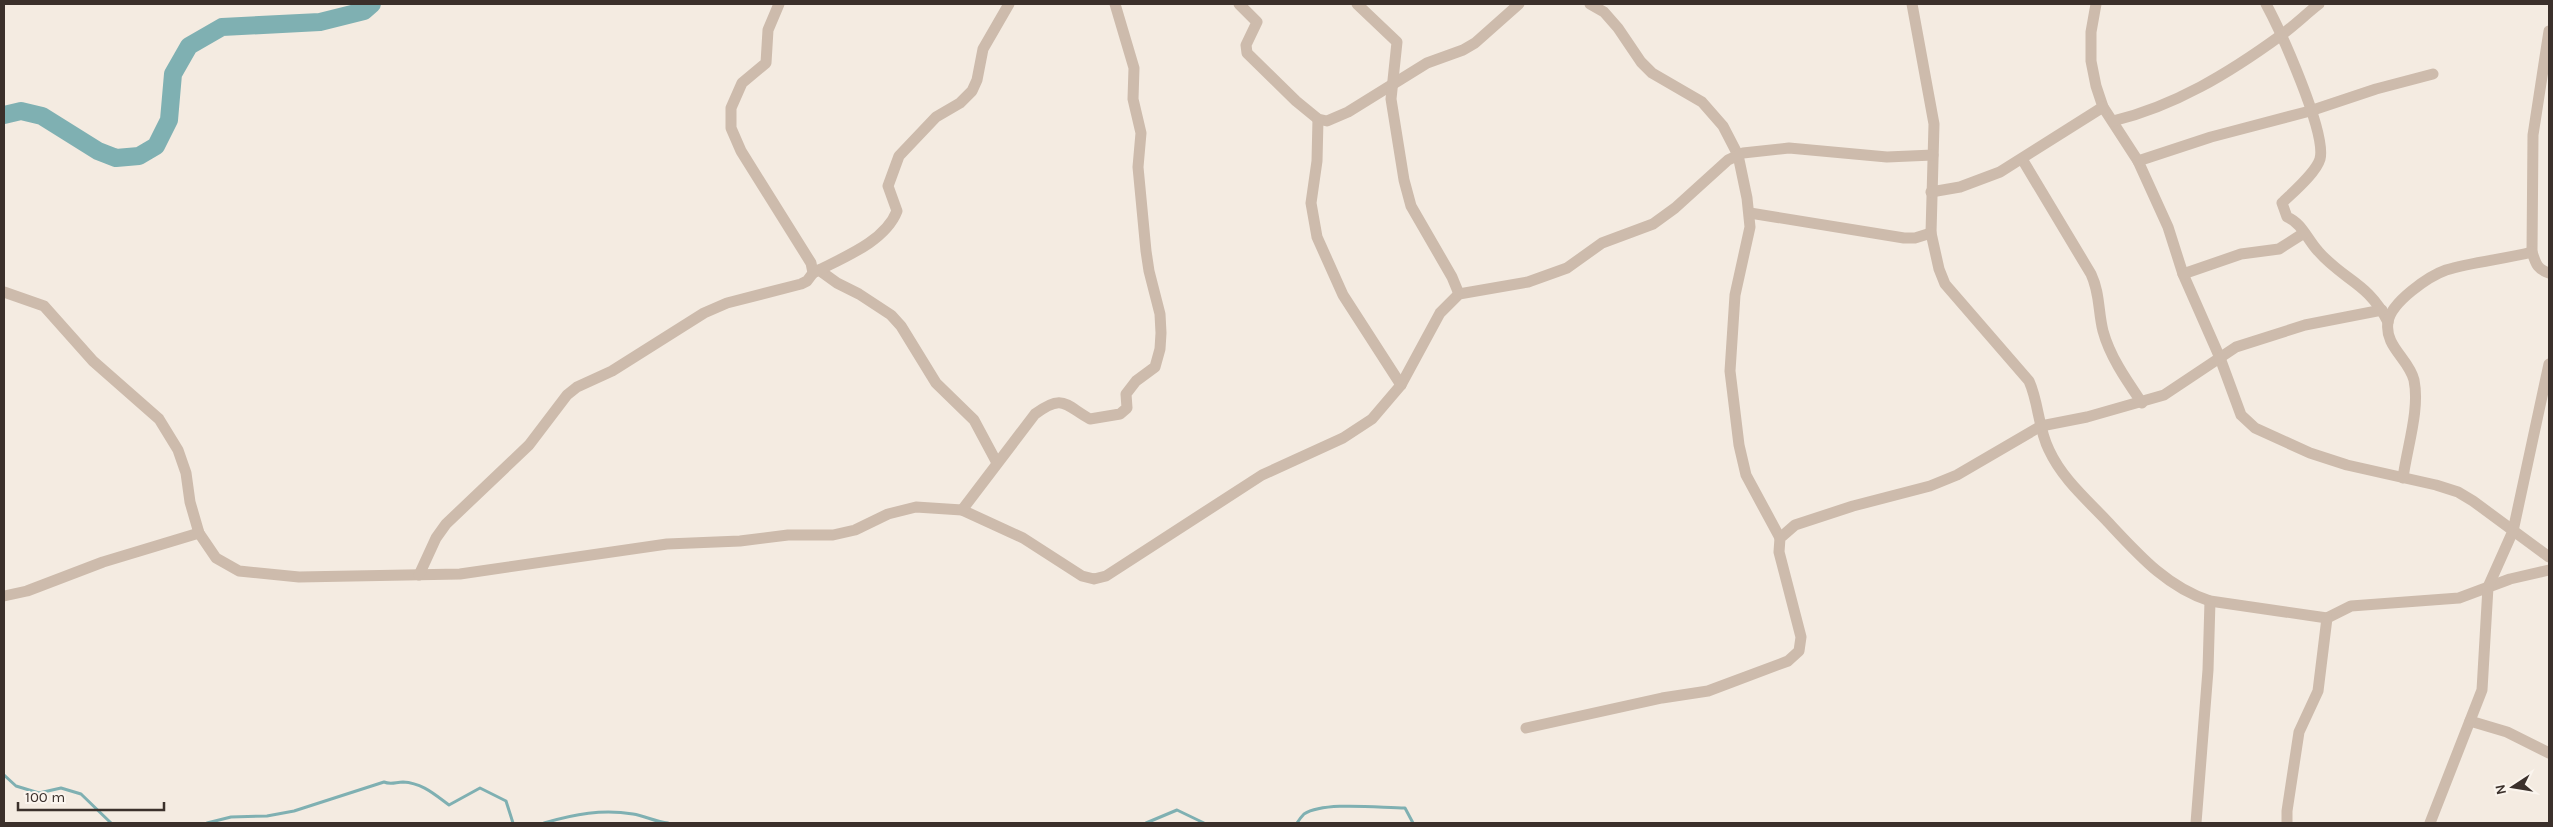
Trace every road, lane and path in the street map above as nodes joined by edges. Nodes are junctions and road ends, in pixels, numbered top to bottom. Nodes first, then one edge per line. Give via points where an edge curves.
1 (779, 4) edge
2 (1009, 4) edge
3 (1115, 4) edge
4 (1239, 4) edge
5 (1357, 4) edge
6 (1518, 4) edge
7 (1590, 4) edge
8 (1912, 4) edge
9 (2096, 4) edge
10 (2266, 4) edge
11 (2319, 4) edge
12 (2549, 31) edge
13 (2282, 35) junction
14 (2433, 74) dead end
15 (1391, 86) junction
16 (2103, 107) junction
17 (2310, 111) junction
18 (1318, 119) junction
19 (2113, 121) junction
20 (1738, 155) junction
21 (1933, 156) junction
22 (2022, 159) junction
23 (2138, 161) junction
24 (1931, 192) junction
25 (1750, 213) junction
26 (1931, 233) junction
27 (2304, 233) junction
28 (2532, 252) junction
29 (816, 271) junction
30 (2549, 273) edge
31 (2183, 274) junction
32 (4, 292) edge
33 (1459, 294) junction
34 (2382, 310) junction
35 (2388, 322) junction
36 (2220, 358) junction
37 (2549, 364) edge
38 (1401, 385) junction
39 (2142, 403) junction
40 (2041, 426) junction
41 (997, 463) junction
42 (2402, 478) junction
43 (962, 510) junction
44 (2513, 531) junction
45 (199, 533) junction
46 (1780, 538) junction
47 (2549, 557) edge
48 (2549, 570) edge
49 (419, 575) junction
50 (2488, 587) junction
51 (4, 596) edge
52 (2210, 601) junction
53 (2327, 618) junction
54 (2470, 721) junction
55 (1526, 728) dead end
56 (2549, 753) edge
57 (2196, 823) edge
58 (2287, 823) edge
59 (2430, 823) edge

1 - 29 street via 768,30 766,64 742,83 730,108 730,118 741,150
2 - 29 street via 983,49 972,91 960,103 936,117 899,156 888,180 897,211 893,222 859,248
3 - 41 street via 1134,68 1133,99 1141,133 1138,167 1148,271 1160,314 1158,358 1152,371 1136,381 1126,394 1127,408 1120,414 1090,419 1065,403 1045,406 1028,421
4 - 18 street via 1257,22 1246,45 1247,53
5 - 15 street via 1397,42
6 - 15 street via 1475,43 1427,62
7 - 20 street via 1604,12 1640,62 1652,73 1702,102 1723,126
8 - 21 street via 1934,124
9 - 16 street via 2091,32 2091,61
10 - 13 street
11 - 13 street
12 - 28 street via 2533,135
13 - 17 street
13 - 19 street via 2192,92 2135,116
14 - 17 street
15 - 18 street via 1336,118
15 - 33 street via 1404,180 1411,206
16 - 19 street
16 - 22 street
17 - 23 street via 2211,136
17 - 27 street via 2320,146 2320,159 2315,169 2282,203 2287,218 2296,221
18 - 38 street via 1311,203 1318,237 1343,295
19 - 23 street
20 - 21 street via 1755,150 1789,148 1887,158
20 - 25 street
20 - 33 street via 1711,173 1675,208 1653,224 1602,243 1568,268 1528,282
21 - 24 street
22 - 24 street via 1980,181
22 - 39 street via 2091,274 2098,292 2107,346
23 - 31 street via 2168,227
24 - 26 street
25 - 26 street via 1904,238
25 - 46 street via 1747,246 1735,295 1730,371 1739,446 1746,475
26 - 40 street via 1946,284 2029,381
27 - 31 street via 2279,249 2241,254
27 - 34 street via 2325,259 2358,283
28 - 30 street via 2539,269
28 - 35 street via 2444,271 2407,295 2394,308
29 - 41 street via 891,315 936,383 974,420
29 - 49 street via 801,284 727,303 704,313 616,368 577,387 567,395 529,445 446,524
31 - 36 street
32 - 45 street via 44,306 93,361 159,419 178,450
33 - 38 street via 1440,313
34 - 35 street
34 - 36 street via 2305,324 2236,347
35 - 42 street via 2390,339 2413,378 2415,393
36 - 39 street via 2182,386
36 - 42 street via 2241,416 2255,428 2310,453
37 - 44 street
38 - 43 street via 1372,420 1356,431 1262,475 1100,579 1082,576 1023,538
39 - 40 street
40 - 46 street via 1957,475 1895,497 1816,516 1795,525
40 - 52 street via 2048,449 2064,476 2139,556 2174,584
41 - 43 street
42 - 44 street via 2458,492
43 - 49 street via 916,507 833,535 667,544 460,574
44 - 47 street
44 - 50 street
45 - 49 street via 224,564 251,574 362,578
45 - 51 street
46 - 55 street via 1779,552 1801,637 1799,651 1788,661 1708,692 1662,698
48 - 50 street
50 - 53 street via 2459,598 2351,606
50 - 54 street via 2483,681
52 - 53 street
52 - 57 street
53 - 58 street via 2318,691 2299,732
54 - 56 street via 2507,732
54 - 59 street

